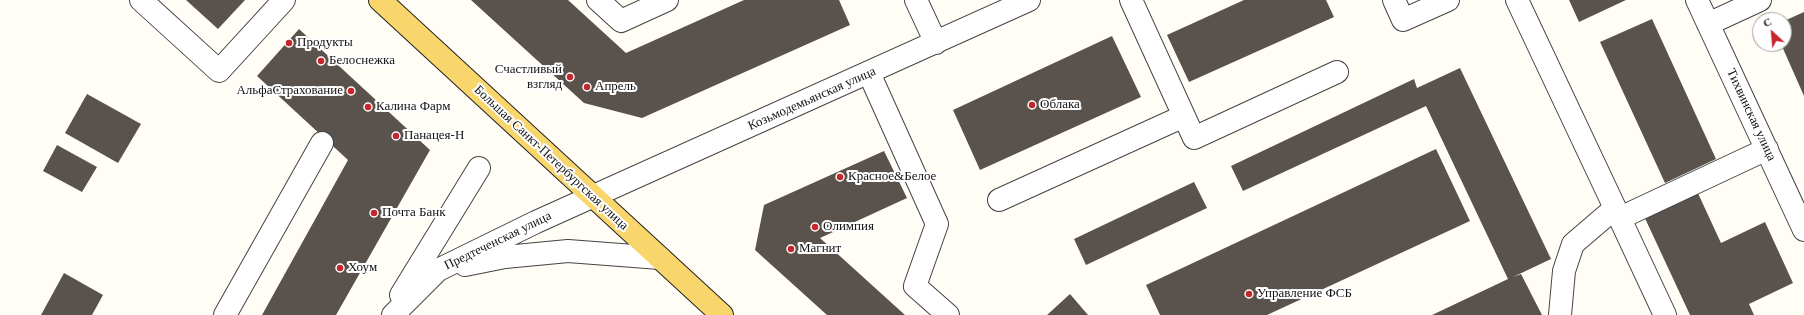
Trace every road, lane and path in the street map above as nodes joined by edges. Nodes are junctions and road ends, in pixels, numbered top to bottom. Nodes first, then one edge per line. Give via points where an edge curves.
1 (141, 0) edge
2 (284, 0) edge
3 (380, 0) edge
4 (598, 0) edge
5 (667, 0) edge
6 (916, 0) edge
7 (1030, 0) edge
8 (1131, 0) edge
9 (1394, 0) edge
10 (1448, 0) edge
11 (1517, 0) edge
12 (1697, 0) edge
13 (1760, 0) edge
14 (1708, 24) junction
15 (936, 43) junction
16 (1338, 72) dead end
17 (869, 73) junction
18 (1184, 116) junction
19 (322, 143) dead end
20 (1767, 149) junction
21 (479, 168) dead end
22 (593, 197) junction
23 (999, 200) dead end
24 (1618, 213) junction
25 (1804, 230) edge
26 (660, 258) junction
27 (438, 270) junction
28 (225, 315) edge
29 (389, 315) edge
30 (393, 315) edge
31 (722, 315) edge
32 (948, 315) edge
33 (1560, 315) edge
34 (1665, 315) edge

1 - 2 street via 219,71
3 - 22 main road, Большая Санкт-Петербургская улица
4 - 5 street via 621,21
6 - 15 street
7 - 15 street, Козьмодемьянская улица
8 - 18 street
9 - 10 street via 1403,20
11 - 24 street
12 - 14 street, Тихвинская улица
13 - 14 street
14 - 20 street, Тихвинская улица
15 - 17 street, Козьмодемьянская улица
16 - 18 street via 1194,138
17 - 22 street, Козьмодемьянская улица
17 - 32 street via 937,224 916,286
18 - 23 street
19 - 28 street
20 - 24 street
20 - 25 street, Тихвинская улица
21 - 29 street
22 - 26 main road, Большая Санкт-Петербургская улица
22 - 27 street, Предтеченская улица
24 - 33 street via 1573,244 1564,271
24 - 34 street
26 - 27 street via 568,251 505,257
26 - 31 main road, Большая Санкт-Петербургская улица
27 - 30 street, Предтеченская улица

